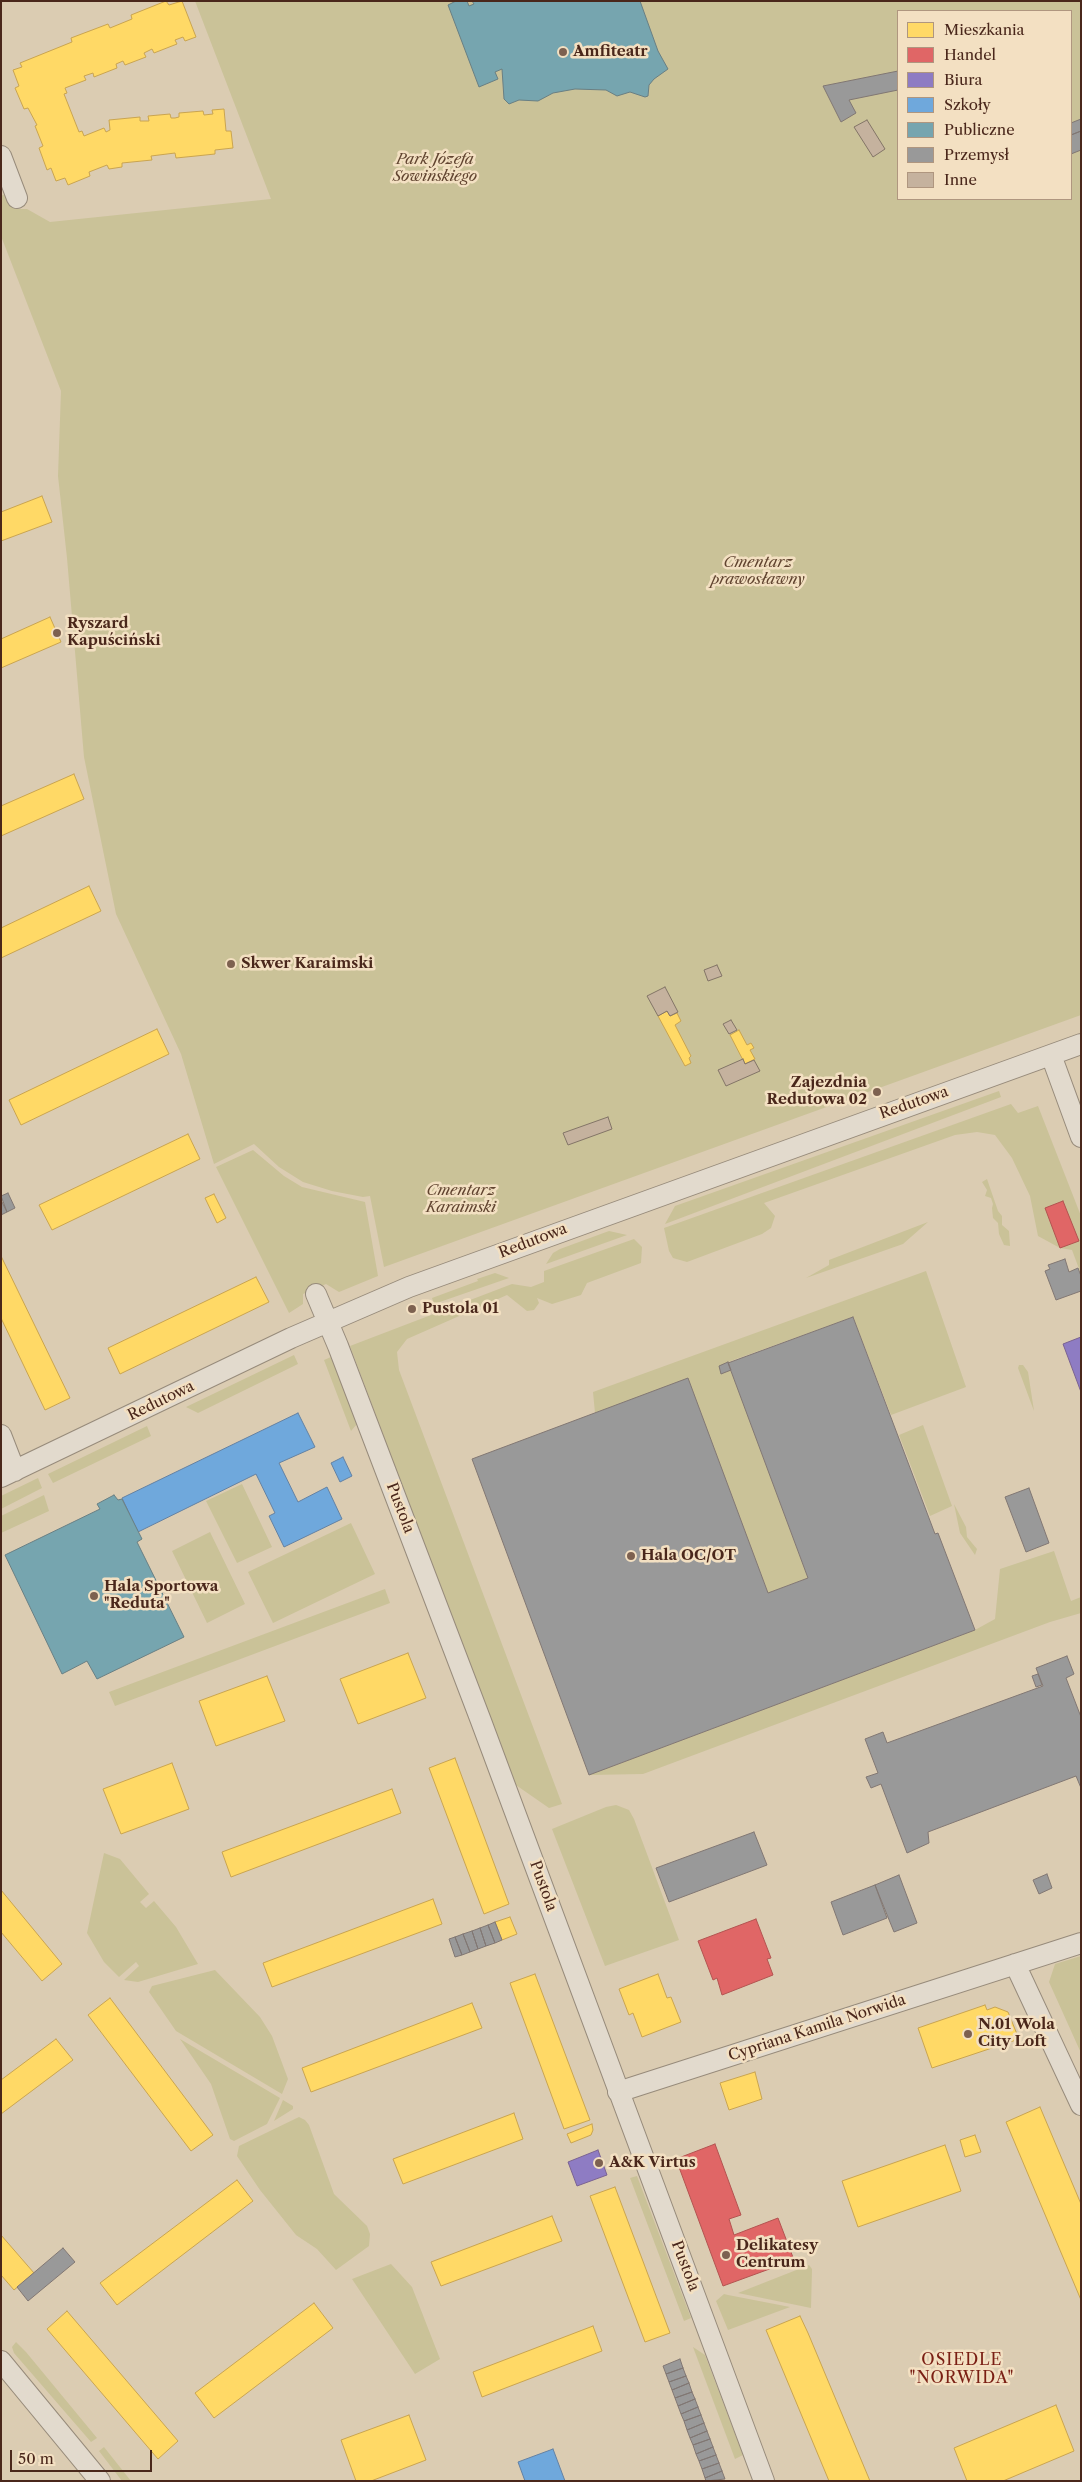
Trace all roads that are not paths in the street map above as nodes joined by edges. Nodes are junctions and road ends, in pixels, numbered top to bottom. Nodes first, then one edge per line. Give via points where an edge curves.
1 (1, 156) edge
2 (17, 198) dead end
3 (1081, 1044) edge
4 (1051, 1055) junction
5 (1081, 1138) edge
6 (316, 1294) dead end
7 (327, 1321) junction
8 (1, 1435) edge
9 (8, 1474) edge
10 (1081, 1943) edge
11 (1015, 1964) junction
12 (618, 2092) junction
13 (1081, 2105) edge
14 (1, 2361) edge
15 (100, 2481) edge
16 (764, 2481) edge

1 - 2 street
3 - 4 street, Redutowa
4 - 5 street
4 - 7 street, Redutowa via 602,1215
6 - 7 street, Pustola
7 - 9 street, Redutowa
7 - 12 street, Pustola via 478,1712
8 - 9 street
10 - 11 street, Cypriana Kamila Norwida
11 - 12 street, Cypriana Kamila Norwida
11 - 13 street
12 - 16 street, Pustola
14 - 15 street

